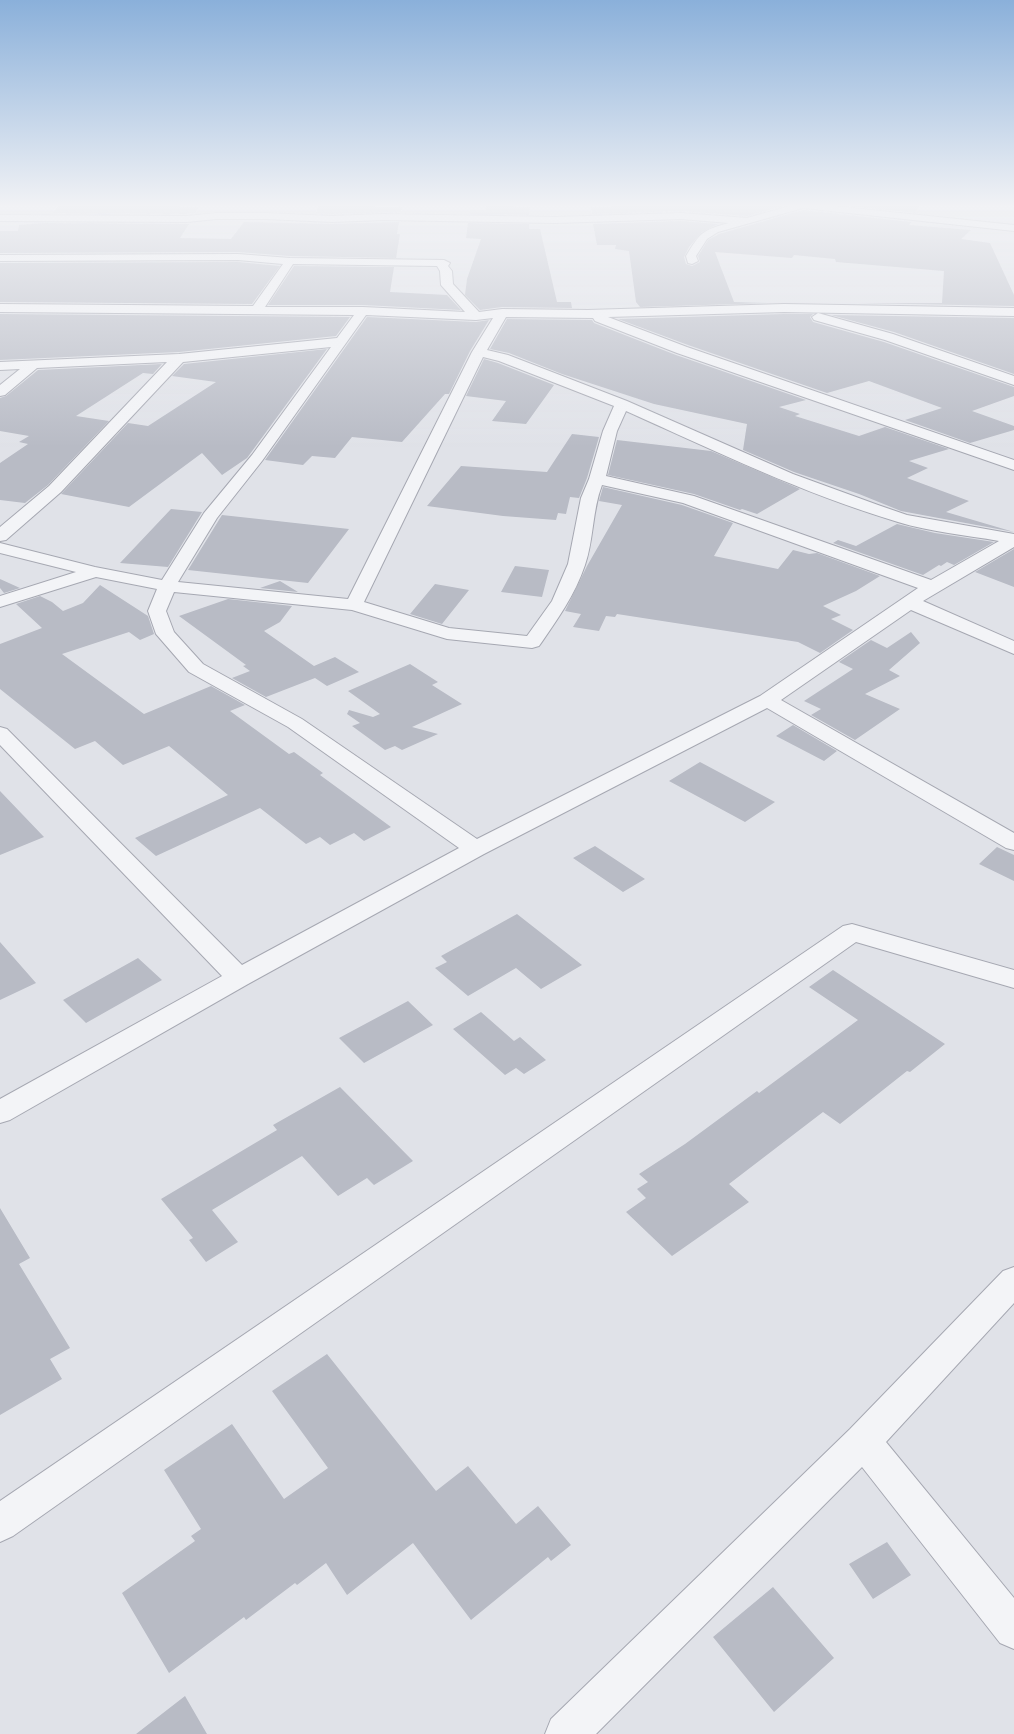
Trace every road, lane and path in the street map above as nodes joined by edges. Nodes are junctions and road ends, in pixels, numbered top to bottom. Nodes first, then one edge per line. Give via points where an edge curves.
1 (273, 286) edge
2 (448, 286) edge
3 (0, 308) edge
4 (784, 308) junction
5 (257, 309) junction
6 (363, 311) junction
7 (1014, 312) edge
8 (502, 313) junction
9 (588, 314) junction
10 (476, 316) junction
11 (339, 342) junction
12 (478, 352) junction
13 (179, 358) junction
14 (33, 365) junction
15 (0, 366) edge
16 (1014, 381) edge
17 (0, 392) edge
18 (622, 404) junction
19 (1014, 465) edge
20 (597, 479) junction
21 (0, 536) edge
22 (1014, 539) edge
23 (0, 548) edge
24 (95, 572) junction
25 (168, 586) junction
26 (932, 587) junction
27 (0, 602) edge
28 (909, 602) junction
29 (354, 605) junction
30 (1014, 648) edge
31 (767, 700) junction
32 (0, 733) edge
33 (1014, 843) edge
34 (476, 849) junction
35 (239, 978) junction
36 (1014, 979) edge
37 (0, 1112) edge
38 (1014, 1281) edge
39 (863, 1441) junction
40 (0, 1523) edge
41 (1014, 1629) edge
42 (566, 1734) edge

1 - 5 street
2 - 10 street
3 - 5 street
4 - 7 street
4 - 9 street
4 - 16 street via 889,338
5 - 6 street
6 - 10 street
6 - 11 street
8 - 9 street
8 - 10 street
8 - 12 street
9 - 19 street
11 - 13 street
11 - 25 street via 257,458 210,516
12 - 18 street via 504,358
12 - 29 street
13 - 14 street
13 - 21 street via 56,489
14 - 15 street
14 - 17 street
18 - 20 street via 610,431
18 - 22 street via 787,477 872,508 912,520
20 - 26 street via 688,499
20 - 29 street via 589,498 577,564 561,601 532,642 446,633
22 - 26 street
23 - 24 street
24 - 25 street
24 - 27 street
25 - 29 street
25 - 34 street via 157,610 165,634 196,668 295,723
26 - 28 street
28 - 30 street
28 - 31 street
31 - 33 street
31 - 34 street
32 - 35 street
34 - 35 street
35 - 37 street
36 - 40 street via 852,932
38 - 39 street
39 - 41 street
39 - 42 street

